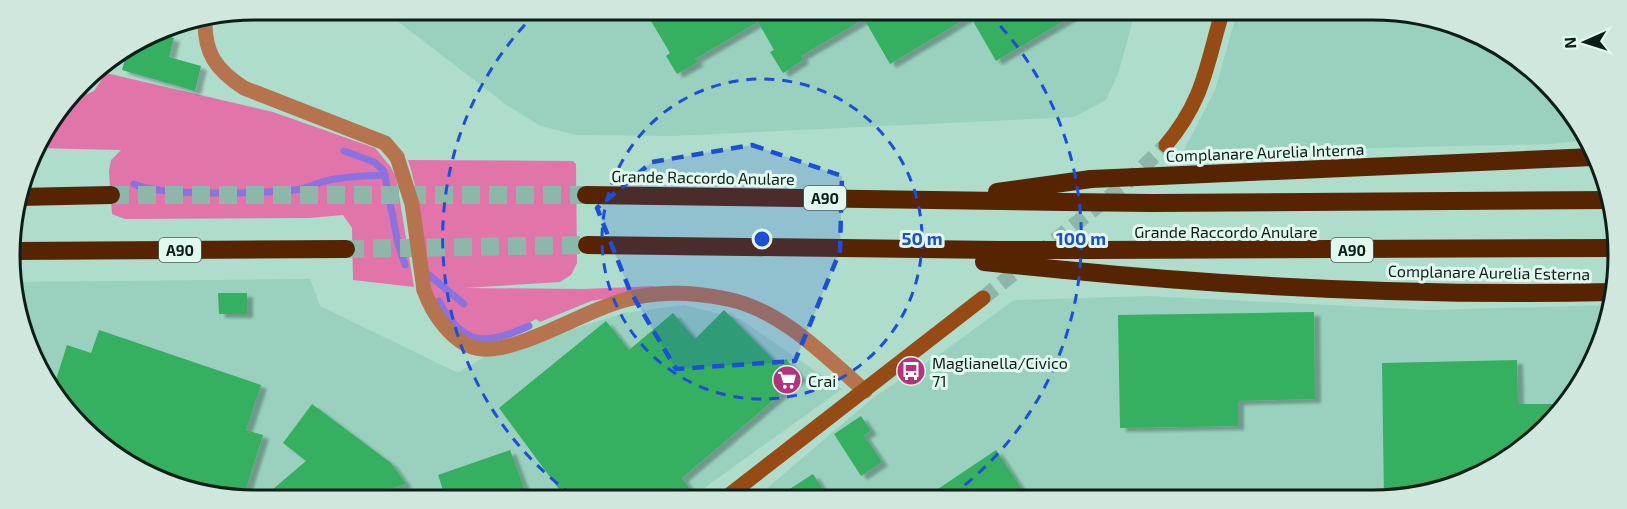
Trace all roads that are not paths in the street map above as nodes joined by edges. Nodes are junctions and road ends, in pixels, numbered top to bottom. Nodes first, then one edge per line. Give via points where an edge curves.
1 (1220, 20) edge
2 (206, 25) edge
3 (1166, 145) tunnel mouth
4 (1586, 157) edge
5 (111, 195) tunnel mouth
6 (586, 195) tunnel mouth
7 (27, 197) edge
8 (939, 200) junction
9 (1601, 200) edge
10 (587, 245) tunnel mouth
11 (1608, 248) edge
12 (346, 249) tunnel mouth
13 (863, 249) junction
14 (20, 251) edge
15 (1604, 292) edge
16 (983, 298) tunnel mouth
17 (866, 391) junction
18 (736, 490) edge

1 - 3 street via 1194,107
2 - 17 street, bridge via 208,52 225,76 244,88 385,143 397,157 412,204 424,290 451,333 481,349 508,345 636,297 671,294 727,298 776,319
4 - 8 highway, Complanare Aurelia Interna, bridge via 1091,179
5 - 7 highway
6 - 8 highway, Grande Raccordo Anulare / A90
8 - 9 highway, Grande Raccordo Anulare / A90, bridge
10 - 13 highway, Grande Raccordo Anulare / A90
11 - 13 highway, Grande Raccordo Anulare / A90, bridge
12 - 14 highway, A90
13 - 15 highway, Complanare Aurelia Esterna, bridge via 1184,280 1375,290
16 - 17 street
17 - 18 street

